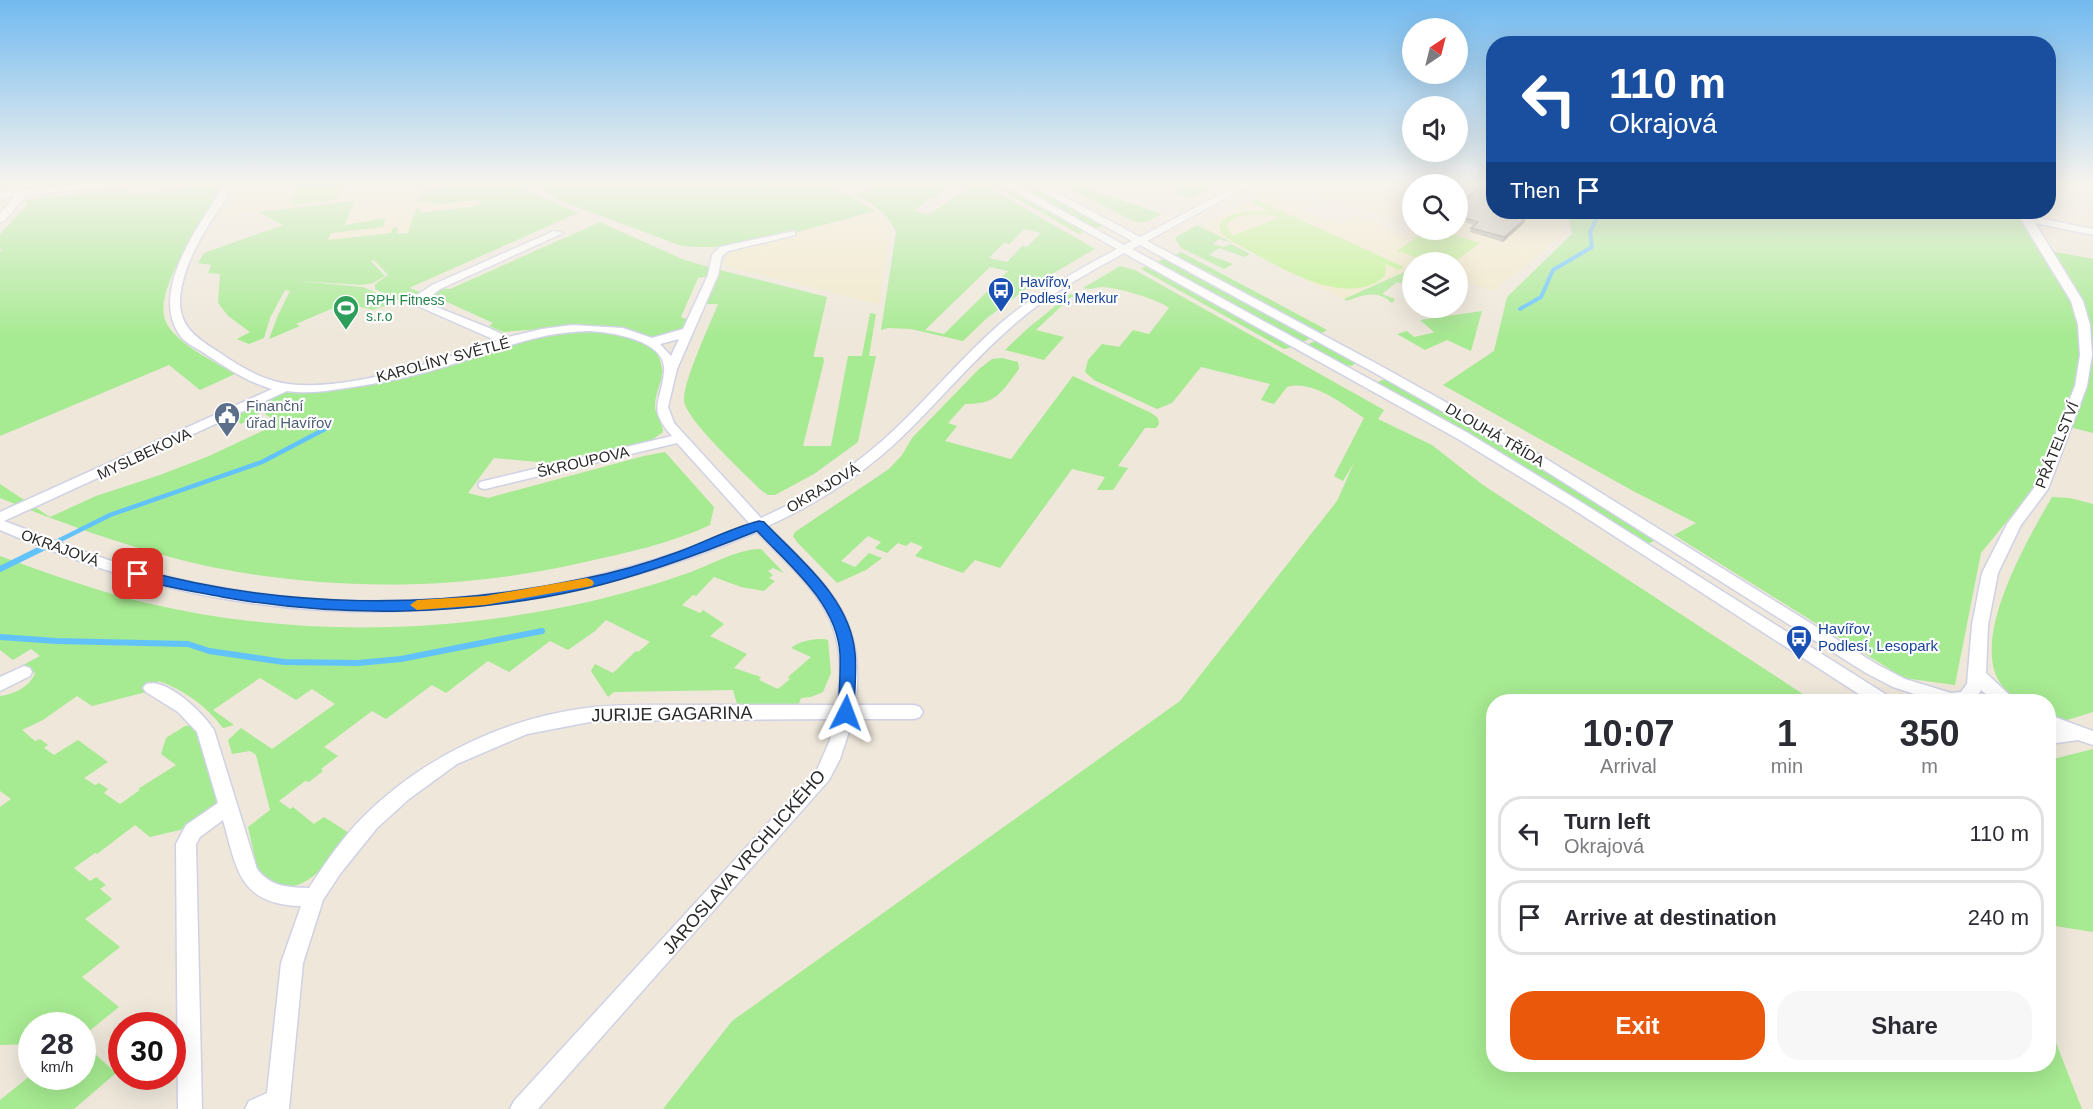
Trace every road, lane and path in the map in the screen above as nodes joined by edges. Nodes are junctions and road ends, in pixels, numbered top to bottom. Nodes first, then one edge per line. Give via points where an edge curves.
1 (199, 236) edge
2 (552, 236) edge
3 (779, 236) edge
4 (1101, 236) edge
5 (1130, 236) edge
6 (1150, 236) edge
7 (2037, 236) edge
8 (1140, 241) junction
9 (1125, 249) junction
10 (689, 331) junction
11 (651, 342) junction
12 (509, 343) junction
13 (672, 369) junction
14 (287, 387) junction
15 (681, 438) junction
16 (485, 485) dead end
17 (0, 518) edge
18 (0, 525) edge
19 (759, 525) junction
20 (24, 672) dead end
21 (1978, 674) junction
22 (0, 685) edge
23 (152, 688) dead end
24 (1872, 694) edge
25 (1927, 694) edge
26 (1980, 694) edge
27 (1981, 694) edge
28 (914, 712) dead end
29 (846, 713) junction
30 (2056, 725) edge
31 (2085, 736) edge
32 (2056, 737) edge
33 (229, 806) junction
34 (314, 897) junction
35 (270, 1106) edge
36 (190, 1109) edge
37 (522, 1109) edge

1 - 14 street, KAROLÍNY SVĚTLÉ via 185,260 174,293 175,317 186,336 236,368
2 - 12 street via 436,287 417,303
3 - 10 street via 724,249 717,255 713,275
4 - 9 street, DLOUHÁ TŘÍDA
5 - 8 street, DLOUHÁ TŘÍDA
6 - 8 street, OKRAJOVÁ
7 - 21 street, PŘÁTELSTVÍ via 2077,301 2086,355 2081,386 2041,489 2014,524 1990,573 1980,625
8 - 9 street, OKRAJOVÁ
8 - 25 street, DLOUHÁ TŘÍDA via 1530,454 1872,669
9 - 19 street, OKRAJOVÁ via 1028,307 989,341 909,425 850,474
9 - 24 street, DLOUHÁ TŘÍDA via 1481,447
10 - 11 street
10 - 13 street
11 - 12 street, KAROLÍNY SVĚTLÉ via 628,333 582,328 542,332
11 - 13 street via 664,353
12 - 14 street, KAROLÍNY SVĚTLÉ via 391,376 340,385
13 - 15 street via 662,407 668,424
14 - 17 street, MYSLBEKOVA
15 - 16 street, ŠKROUPOVA
15 - 19 street
18 - 19 street, OKRAJOVÁ via 38,542 157,580 270,600 385,607 485,600 583,584 681,556
19 - 29 street, JAROSLAVA VRCHLICKÉHO via 817,586 839,617 848,652
20 - 22 street
21 - 26 street, PŘÁTELSTVÍ via 1975,686
21 - 27 street
23 - 33 street via 187,709 204,726
28 - 29 street, JURIJE GAGARINA
29 - 34 street, JURIJE GAGARINA via 634,712 582,716 525,728 451,759 402,794 352,842
29 - 37 street, JAROSLAVA VRCHLICKÉHO via 836,753 823,775
30 - 31 street
31 - 32 street
33 - 34 street via 248,873 259,887 277,894
33 - 36 street via 193,831 186,844
34 - 35 street, JURIJE GAGARINA via 292,963

